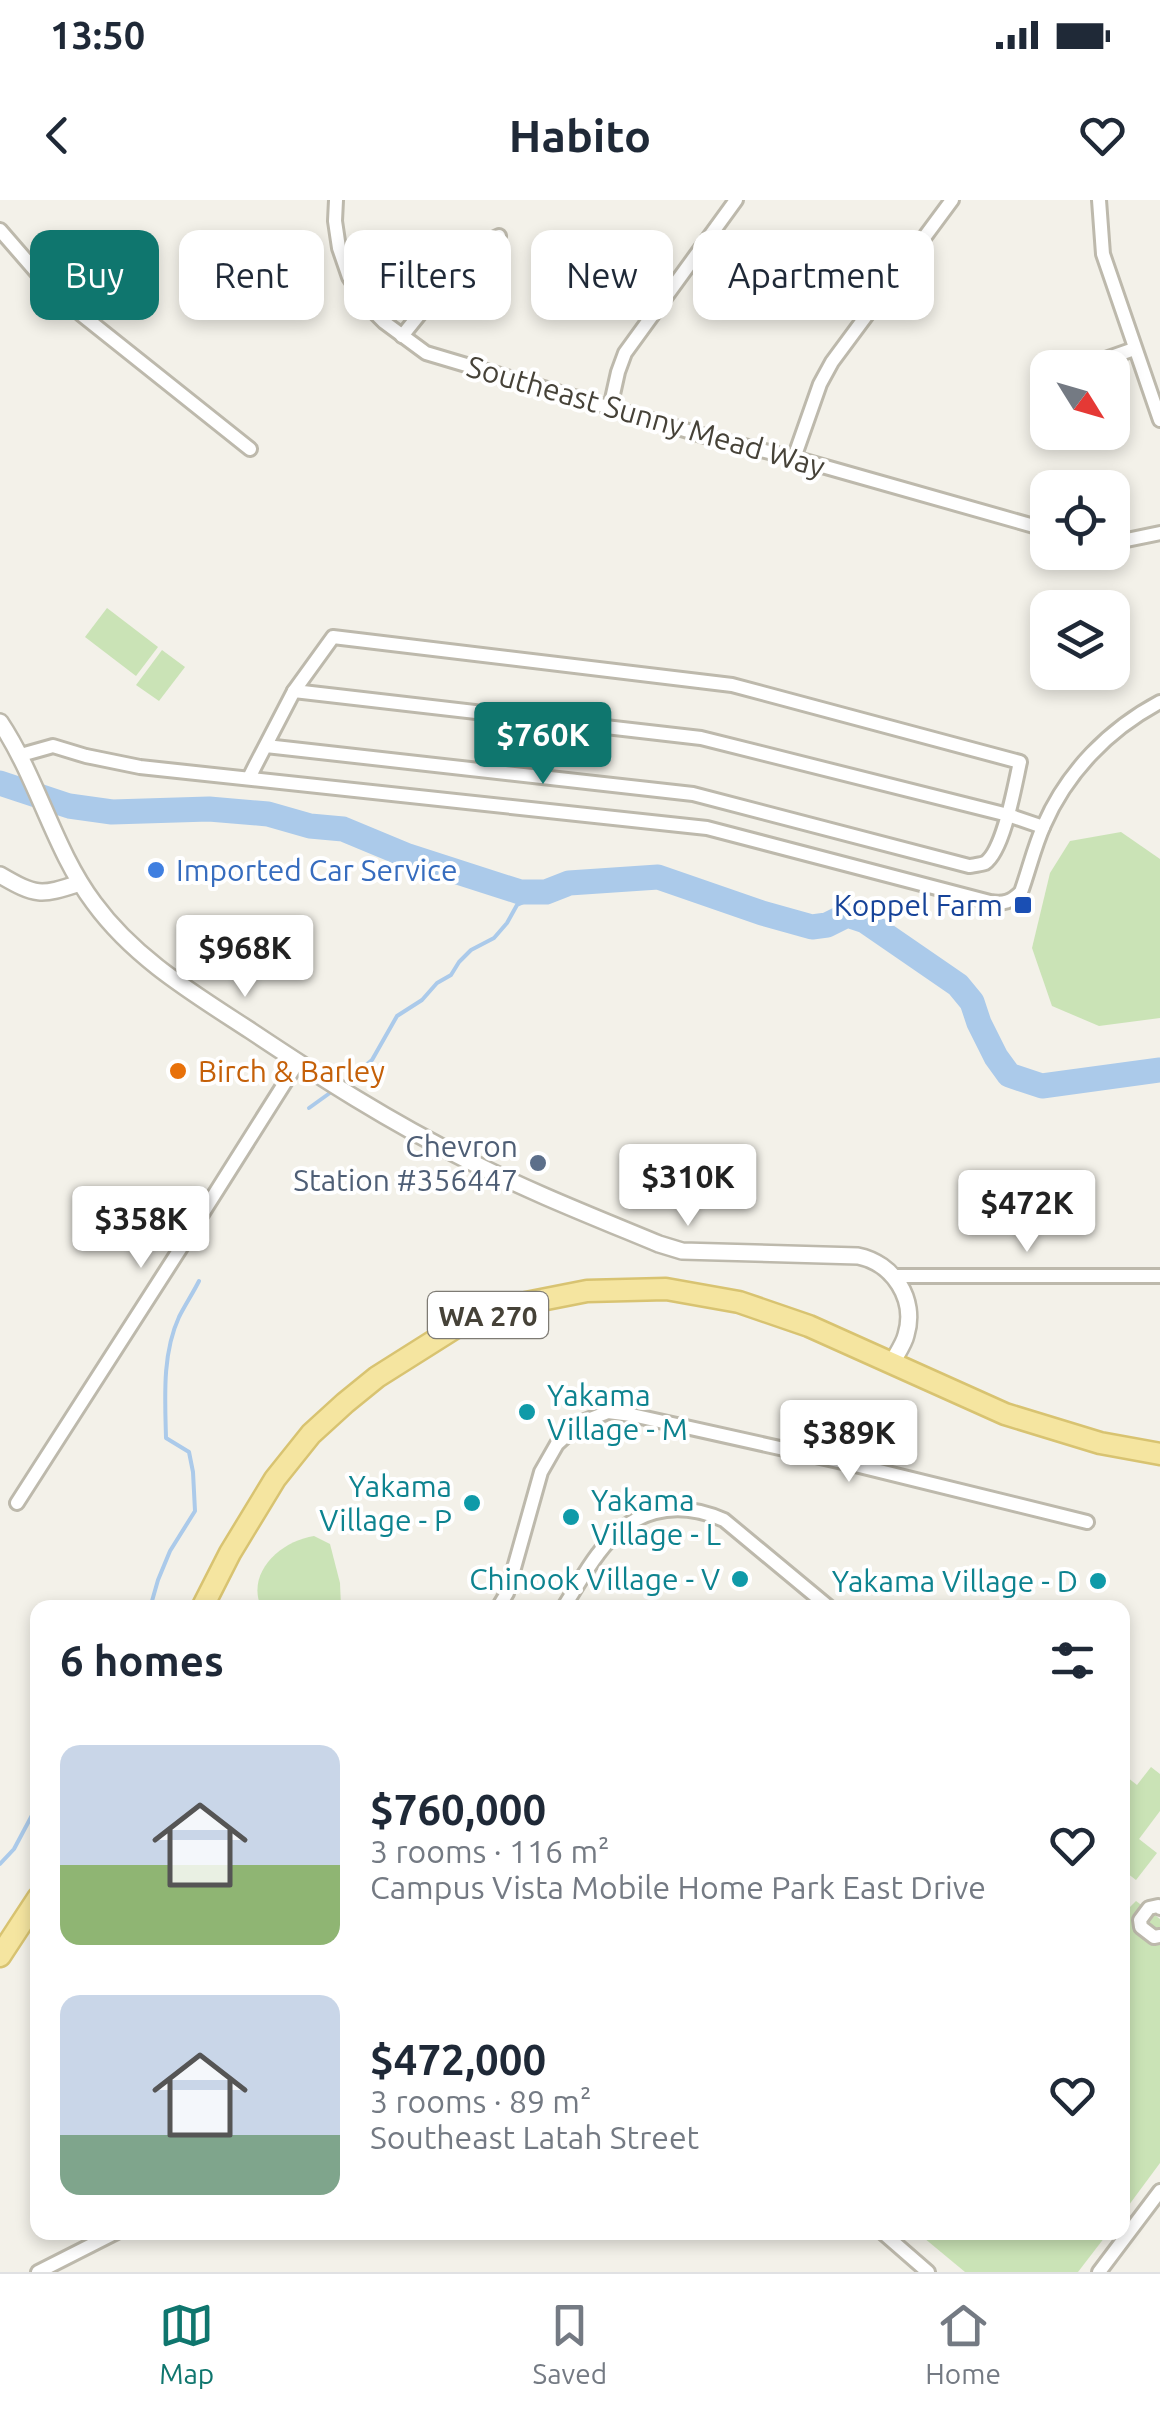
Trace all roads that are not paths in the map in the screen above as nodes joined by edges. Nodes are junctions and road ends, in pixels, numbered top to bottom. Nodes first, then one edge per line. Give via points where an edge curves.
1 (336, 200) edge
2 (952, 200) edge
3 (1099, 200) edge
4 (732, 201) edge
5 (0, 230) edge
6 (415, 320) edge
7 (402, 336) junction
8 (1134, 349) junction
9 (1130, 350) edge
10 (610, 408) junction
11 (1160, 420) edge
12 (250, 450) dead end
13 (794, 458) junction
14 (1030, 525) edge
15 (1160, 533) edge
16 (1130, 539) edge
17 (294, 691) junction
18 (1160, 702) edge
19 (0, 722) edge
20 (266, 746) junction
21 (25, 762) junction
22 (249, 778) junction
23 (1008, 815) junction
24 (1043, 827) junction
25 (0, 874) edge
26 (80, 882) junction
27 (298, 1062) junction
28 (895, 1276) junction
29 (1160, 1276) edge
30 (892, 1364) junction
31 (1160, 1454) edge
32 (17, 1503) dead end
33 (1088, 1522) dead end
34 (817, 1596) junction
35 (206, 1600) edge
36 (503, 1600) edge
37 (568, 1600) edge
38 (814, 1600) edge
39 (821, 1600) edge
40 (1160, 1908) edge
41 (30, 1910) edge
42 (1160, 1936) edge
43 (0, 1956) edge
44 (1160, 2191) edge
45 (1130, 2231) edge
46 (101, 2240) edge
47 (891, 2240) edge
48 (1123, 2240) edge
49 (38, 2272) edge
50 (928, 2272) edge
51 (1099, 2272) edge

1 - 7 street, Southeast Sunny Mead Way via 348,277
2 - 13 street via 832,362
3 - 8 street via 1102,254
4 - 10 street via 625,353
5 - 12 street via 82,316
6 - 7 street
7 - 10 street, Southeast Sunny Mead Way via 426,353
8 - 9 street
8 - 11 street
10 - 13 street, Southeast Sunny Mead Way
13 - 14 street, Southeast Sunny Mead Way
15 - 16 street
17 - 20 street
17 - 23 street via 701,738
17 - 23 street via 333,637 732,686 1020,762
18 - 24 street via 1095,749
19 - 21 street
20 - 22 street
20 - 23 street via 694,794 969,866 984,864 995,850
21 - 22 street via 53,746 140,767
21 - 26 street
22 - 24 street via 707,828 1003,904 1021,892
23 - 24 street
25 - 26 street via 37,893
26 - 27 street via 145,959
27 - 28 street via 464,1159 660,1244 682,1251 858,1256
27 - 32 street
28 - 29 street
28 - 30 street via 908,1316
30 - 31 main road, WA 270 via 1005,1414
30 - 35 main road, WA 270 via 739,1302 666,1289 587,1291 460,1324 378,1377 312,1434 261,1500
33 - 36 street via 608,1412 580,1423 556,1444 541,1472
34 - 37 street via 724,1520 680,1508 626,1525
34 - 38 street
34 - 39 street
40 - 42 street via 1149,1908 1140,1920
41 - 43 main road
44 - 45 street
46 - 49 street
47 - 50 street
48 - 51 street

